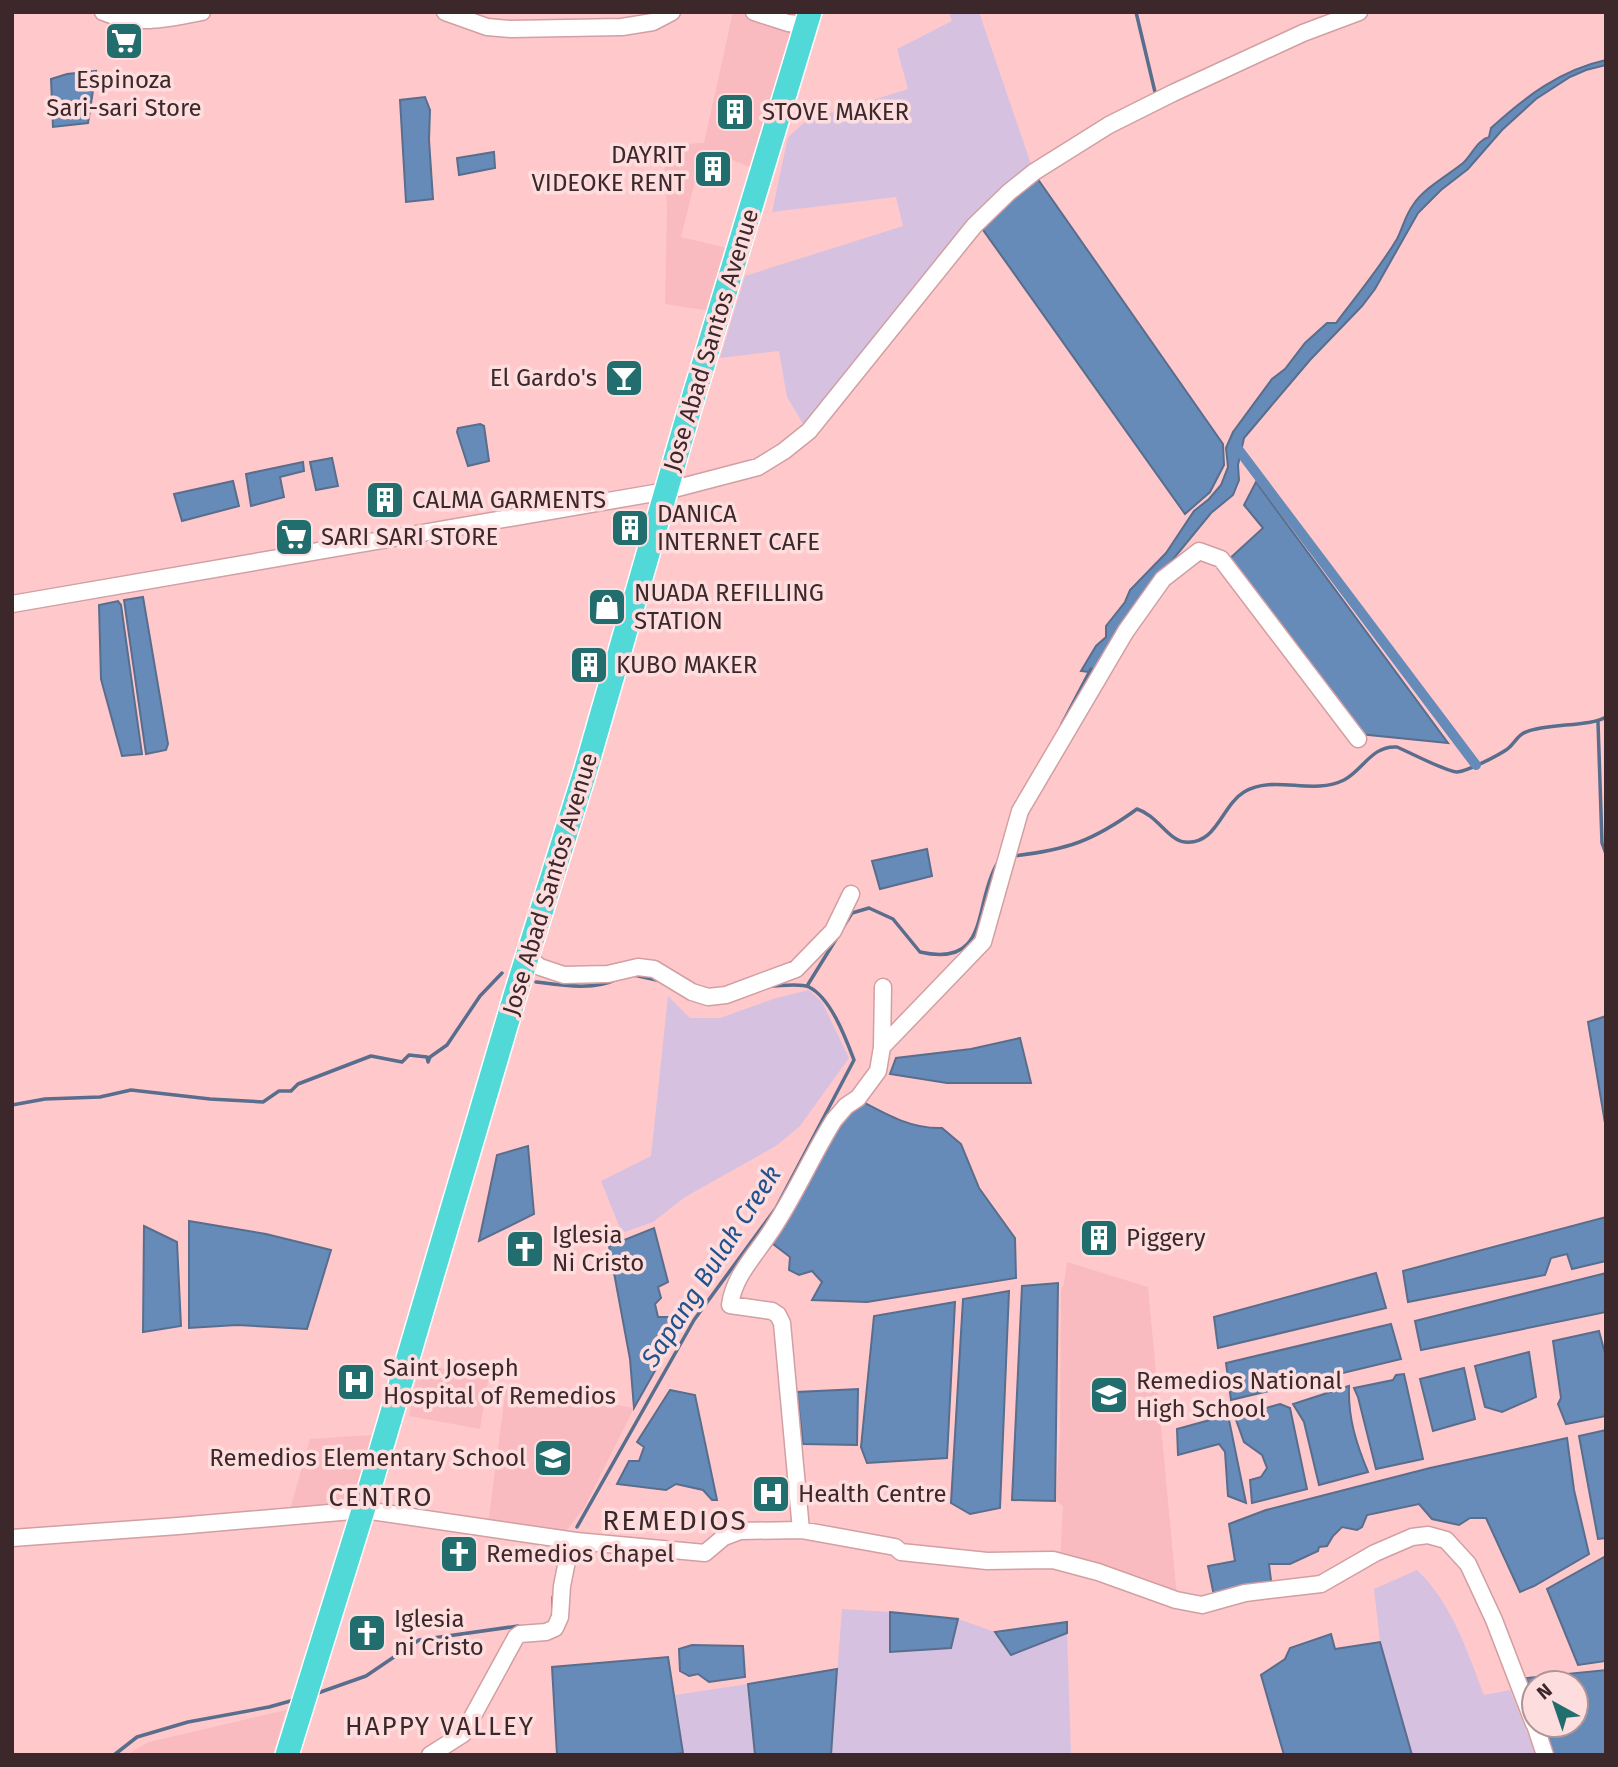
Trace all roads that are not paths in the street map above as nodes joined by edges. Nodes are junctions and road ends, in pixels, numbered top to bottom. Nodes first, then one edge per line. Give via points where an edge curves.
1 (103, 12) edge
2 (202, 12) edge
3 (446, 12) edge
4 (672, 12) edge
5 (754, 12) edge
6 (1359, 12) edge
7 (808, 19) edge
8 (666, 491) junction
9 (12, 604) edge
10 (1359, 739) dead end
11 (851, 894) dead end
12 (527, 957) junction
13 (883, 987) dead end
14 (882, 1047) junction
15 (364, 1510) junction
16 (801, 1530) junction
17 (12, 1538) edge
18 (578, 1541) junction
19 (1520, 1688) edge
20 (287, 1755) edge
21 (430, 1755) edge

1 - 2 street via 121,20 157,21
3 - 4 street via 487,27 511,29 622,27 653,22
5 - 7 street via 788,23
6 - 8 street via 1173,93 1109,125 1034,172 966,236 808,431 758,467
7 - 8 highway, Jose Abad Santos Avenue
8 - 9 street
8 - 12 highway, Jose Abad Santos Avenue
10 - 14 street via 1221,559 1199,551 1163,579 1126,631 1020,811 983,942
11 - 12 street via 833,931 796,969 726,995 708,997 692,992 654,970 638,967 608,974 564,975
12 - 15 highway, Jose Abad Santos Avenue
13 - 14 street
14 - 16 street via 878,1071 834,1120 732,1290 730,1305 772,1311 782,1323
15 - 17 street
15 - 18 street
15 - 20 highway, Jose Abad Santos Avenue
16 - 18 street via 733,1532 705,1553
16 - 19 street via 895,1547 901,1552 987,1561 1054,1560 1202,1605 1245,1593 1321,1584 1375,1553 1428,1535 1446,1540 1468,1564
18 - 21 street via 569,1550 555,1628 516,1637 463,1734

